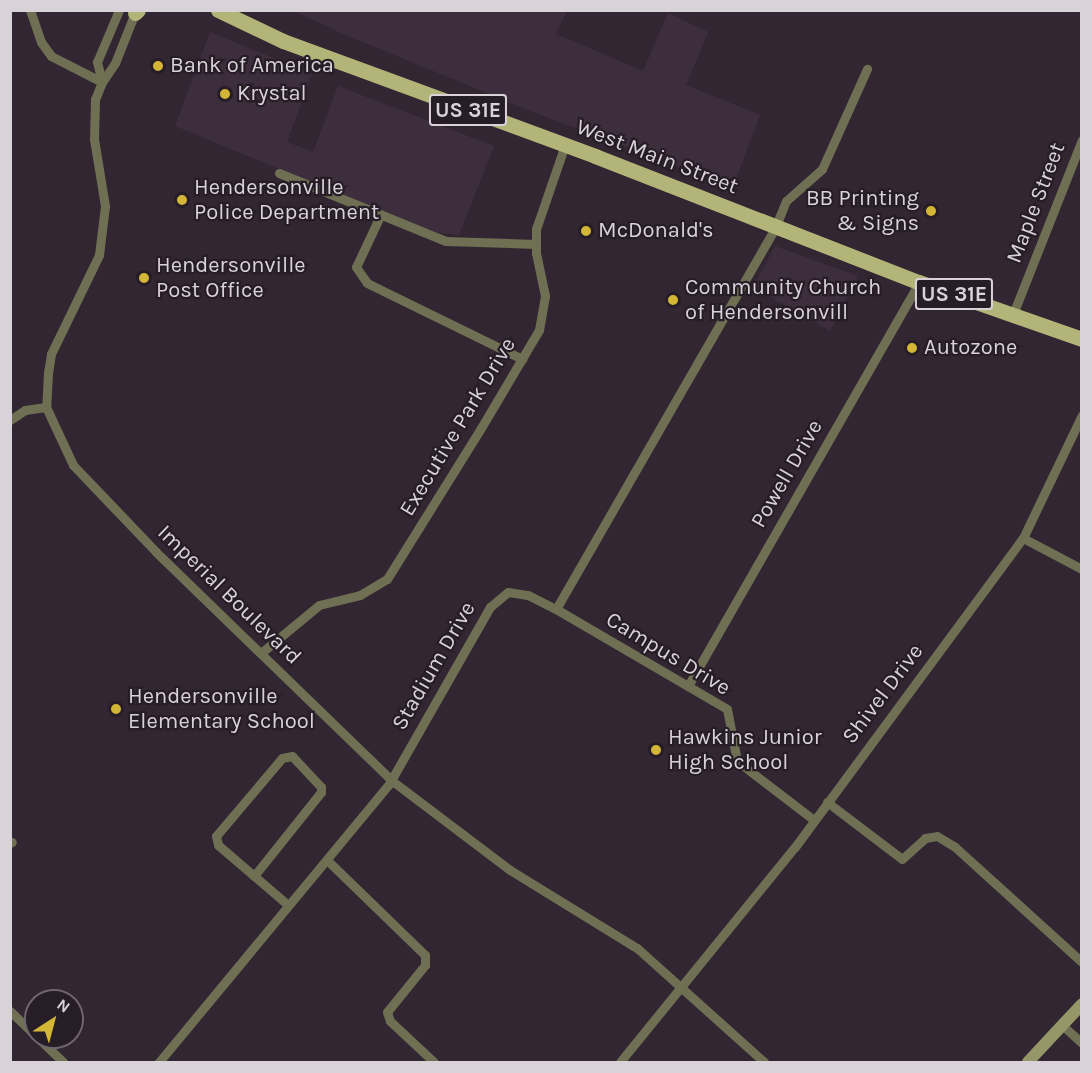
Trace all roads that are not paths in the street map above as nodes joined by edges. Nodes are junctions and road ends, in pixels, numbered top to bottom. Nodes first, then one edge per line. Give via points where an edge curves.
1 (30, 10) edge
2 (118, 10) edge
3 (218, 10) edge
4 (136, 11) edge
5 (867, 69) dead end
6 (102, 82) junction
7 (1082, 140) edge
8 (565, 146) junction
9 (279, 173) dead end
10 (380, 216) junction
11 (775, 228) junction
12 (536, 244) junction
13 (919, 282) junction
14 (1013, 314) junction
15 (1082, 339) edge
16 (522, 359) junction
17 (46, 407) junction
18 (1082, 414) edge
19 (10, 420) edge
20 (1023, 538) junction
21 (1082, 569) edge
22 (556, 609) junction
23 (261, 653) junction
24 (688, 686) junction
25 (391, 780) junction
26 (827, 801) junction
27 (814, 820) junction
28 (327, 860) junction
29 (254, 876) junction
30 (288, 905) junction
31 (1082, 962) edge
32 (681, 986) junction
33 (1082, 1004) edge
34 (10, 1011) edge
35 (1062, 1025) junction
36 (1082, 1043) edge
37 (63, 1062) edge
38 (159, 1062) edge
39 (434, 1062) edge
40 (620, 1062) edge
41 (764, 1062) edge
42 (1028, 1062) edge

1 - 6 street via 41,42 51,56
2 - 6 street via 97,62
3 - 8 main road, West Main Street / US 31E via 283,41
4 - 6 street via 115,63
5 - 11 street via 822,169 786,201
6 - 17 street via 95,99 93,129 105,223 90,278 51,354
7 - 14 street, Maple Street
8 - 11 main road, West Main Street / US 31E
8 - 12 street, Executive Park Drive via 536,229
9 - 10 street
10 - 12 street via 446,241
10 - 16 street via 356,267 367,283
11 - 13 main road, West Main Street / US 31E
11 - 22 street
12 - 16 street, Executive Park Drive via 545,297 539,330
13 - 14 main road, West Main Street / US 31E
13 - 24 street, Powell Drive
14 - 15 main road, West Main Street / US 31E
16 - 23 street, Executive Park Drive via 392,573 379,586 360,595 319,605
17 - 19 street via 25,410
17 - 23 street, Imperial Boulevard via 73,465
18 - 20 street, Shivel Drive
20 - 21 street
20 - 26 street, Shivel Drive
22 - 24 street, Campus Drive
22 - 25 street, Stadium Drive via 517,592 499,597
23 - 25 street, Imperial Boulevard
24 - 27 street, Campus Drive via 727,709 737,761
25 - 28 street, Stadium Drive
25 - 32 street, Imperial Boulevard via 510,870 638,948
26 - 27 street, Shivel Drive
26 - 31 street via 902,859 926,838 937,836 955,847
27 - 32 street, Shivel Drive
28 - 30 street, Stadium Drive
28 - 39 street via 425,955 425,964 387,1012 390,1021
29 - 29 street via 218,845 216,836 282,758 292,756 321,787 321,792
29 - 30 street
30 - 38 street, Stadium Drive
32 - 40 street, Shivel Drive
32 - 41 street, Imperial Boulevard
33 - 35 street
34 - 37 street
35 - 36 street
35 - 42 street

